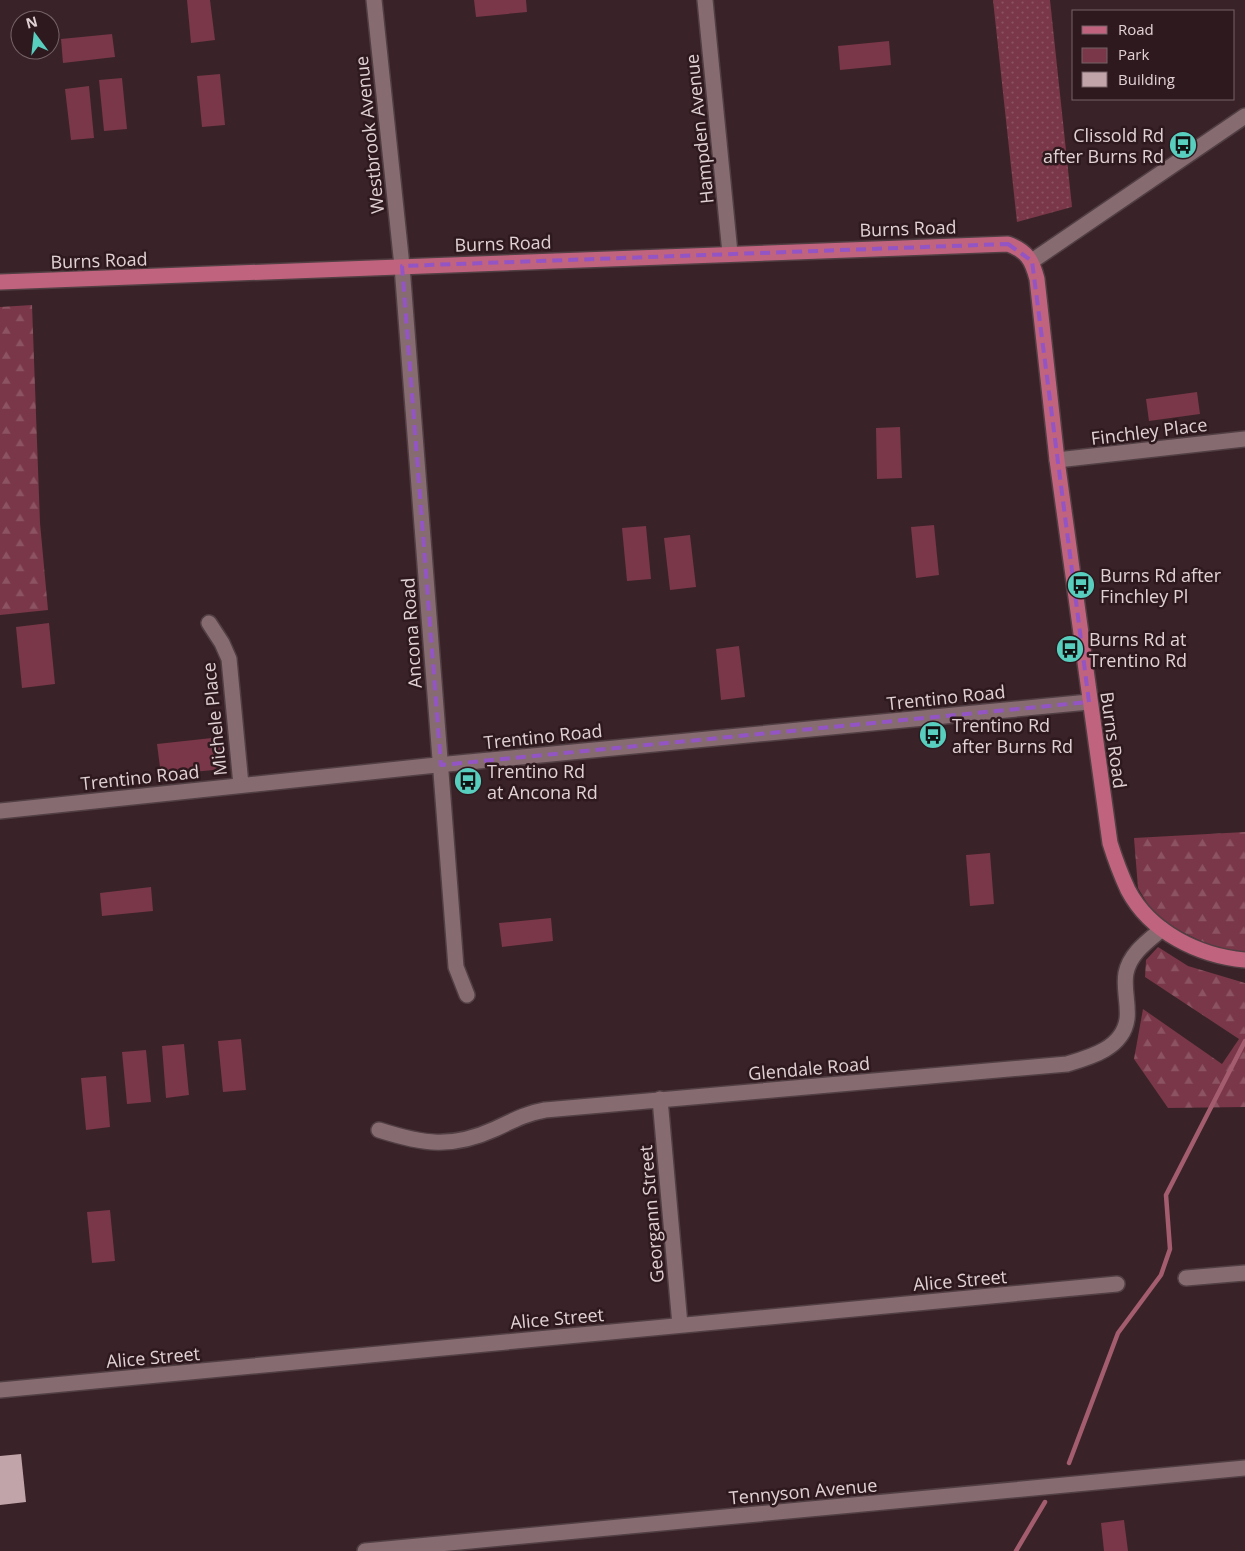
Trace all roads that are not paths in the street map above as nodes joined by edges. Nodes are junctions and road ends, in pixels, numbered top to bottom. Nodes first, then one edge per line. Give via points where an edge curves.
1 (374, 0) edge
2 (705, 0) edge
3 (1245, 116) edge
4 (730, 253) junction
5 (1032, 261) junction
6 (402, 266) junction
7 (0, 282) edge
8 (1245, 439) edge
9 (1057, 460) junction
10 (209, 623) dead end
11 (1089, 702) junction
12 (440, 765) junction
13 (241, 785) junction
14 (0, 811) edge
15 (1162, 929) junction
16 (1245, 960) edge
17 (467, 995) dead end
18 (660, 1099) junction
19 (379, 1130) dead end
20 (1245, 1273) edge
21 (1186, 1278) dead end
22 (1117, 1284) dead end
23 (680, 1326) junction
24 (0, 1390) edge
25 (1245, 1468) edge
26 (365, 1551) edge

1 - 6 street, Westbrook Avenue
2 - 4 street, Hampden Avenue
3 - 5 street
4 - 5 main road, Burns Road via 1008,244 1018,247
4 - 6 main road, Burns Road
5 - 9 main road, Burns Road via 1037,279
6 - 7 main road, Burns Road
6 - 12 street, Ancona Road
8 - 9 street, Finchley Place
9 - 11 main road, Burns Road
10 - 13 street, Michele Place via 229,659
11 - 12 street, Trentino Road
11 - 15 main road, Burns Road via 1110,843 1129,891
12 - 13 street, Trentino Road
12 - 17 street, Ancona Road via 456,968
13 - 14 street, Trentino Road
15 - 16 main road, Burns Road via 1189,946
15 - 18 street, Glendale Road via 1137,951 1126,972 1127,1019 1121,1036 1116,1043 1087,1058 1067,1064
18 - 19 street, Glendale Road via 536,1111 466,1140 448,1142 417,1141
18 - 23 street, Georgann Street
20 - 21 street
22 - 23 street, Alice Street
23 - 24 street, Alice Street
25 - 26 street, Tennyson Avenue

